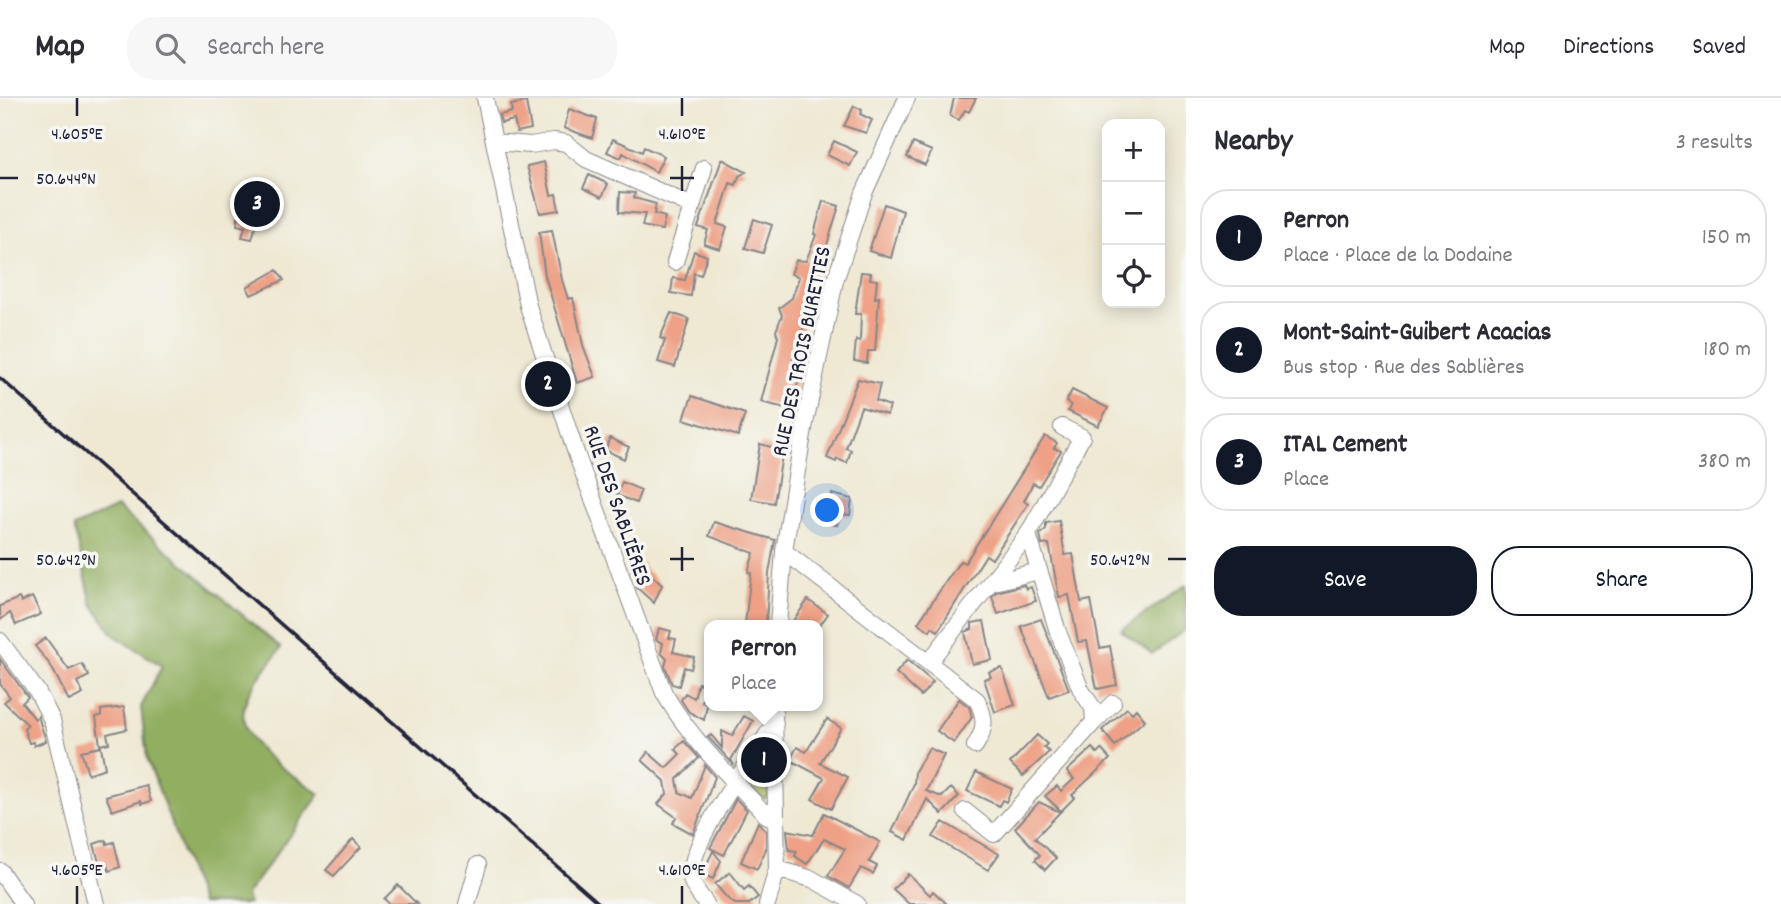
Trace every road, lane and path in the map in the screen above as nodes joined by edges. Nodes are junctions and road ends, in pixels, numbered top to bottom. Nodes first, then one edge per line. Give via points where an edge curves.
1 (485, 98) edge
2 (907, 98) edge
3 (494, 142) junction
4 (531, 145) junction
5 (498, 162) junction
6 (704, 168) dead end
7 (690, 205) junction
8 (675, 261) dead end
9 (1062, 427) dead end
10 (1028, 534) junction
11 (784, 551) junction
12 (1039, 571) junction
13 (990, 583) junction
14 (778, 620) edge
15 (0, 641) edge
16 (929, 662) junction
17 (1113, 703) dead end
18 (774, 711) edge
19 (1094, 722) junction
20 (775, 723) junction
21 (975, 746) dead end
22 (734, 780) junction
23 (965, 811) dead end
24 (776, 821) junction
25 (478, 865) dead end
26 (777, 869) junction
27 (0, 871) edge
28 (23, 904) edge
29 (96, 904) edge
30 (467, 904) edge
31 (706, 904) edge
32 (766, 904) edge
33 (857, 904) edge

1 - 3 street, RUE DES SABLIÈRES
2 - 11 street, RUE DES TROIS BURETTES via 864,193 835,281
3 - 4 street
3 - 5 street, RUE DES SABLIÈRES
4 - 5 street
4 - 7 street via 566,143 586,159
5 - 22 street, RUE DES SABLIÈRES via 528,306 642,638 677,715
6 - 7 street
7 - 8 street
9 - 10 street via 1082,437
10 - 12 street
10 - 13 street
11 - 14 street, RUE DES TROIS BURETTES
11 - 16 street
12 - 13 street
12 - 19 street via 1058,632 1093,708
13 - 16 street
15 - 29 street via 52,720
16 - 21 street via 977,699 985,715 984,732
17 - 19 street
18 - 20 street
19 - 23 street via 994,834
20 - 22 street
20 - 24 street
22 - 24 street, RUE DES SABLIÈRES
22 - 31 street via 691,874
24 - 26 street
25 - 30 street
26 - 32 street
26 - 33 street via 812,879
27 - 28 street

